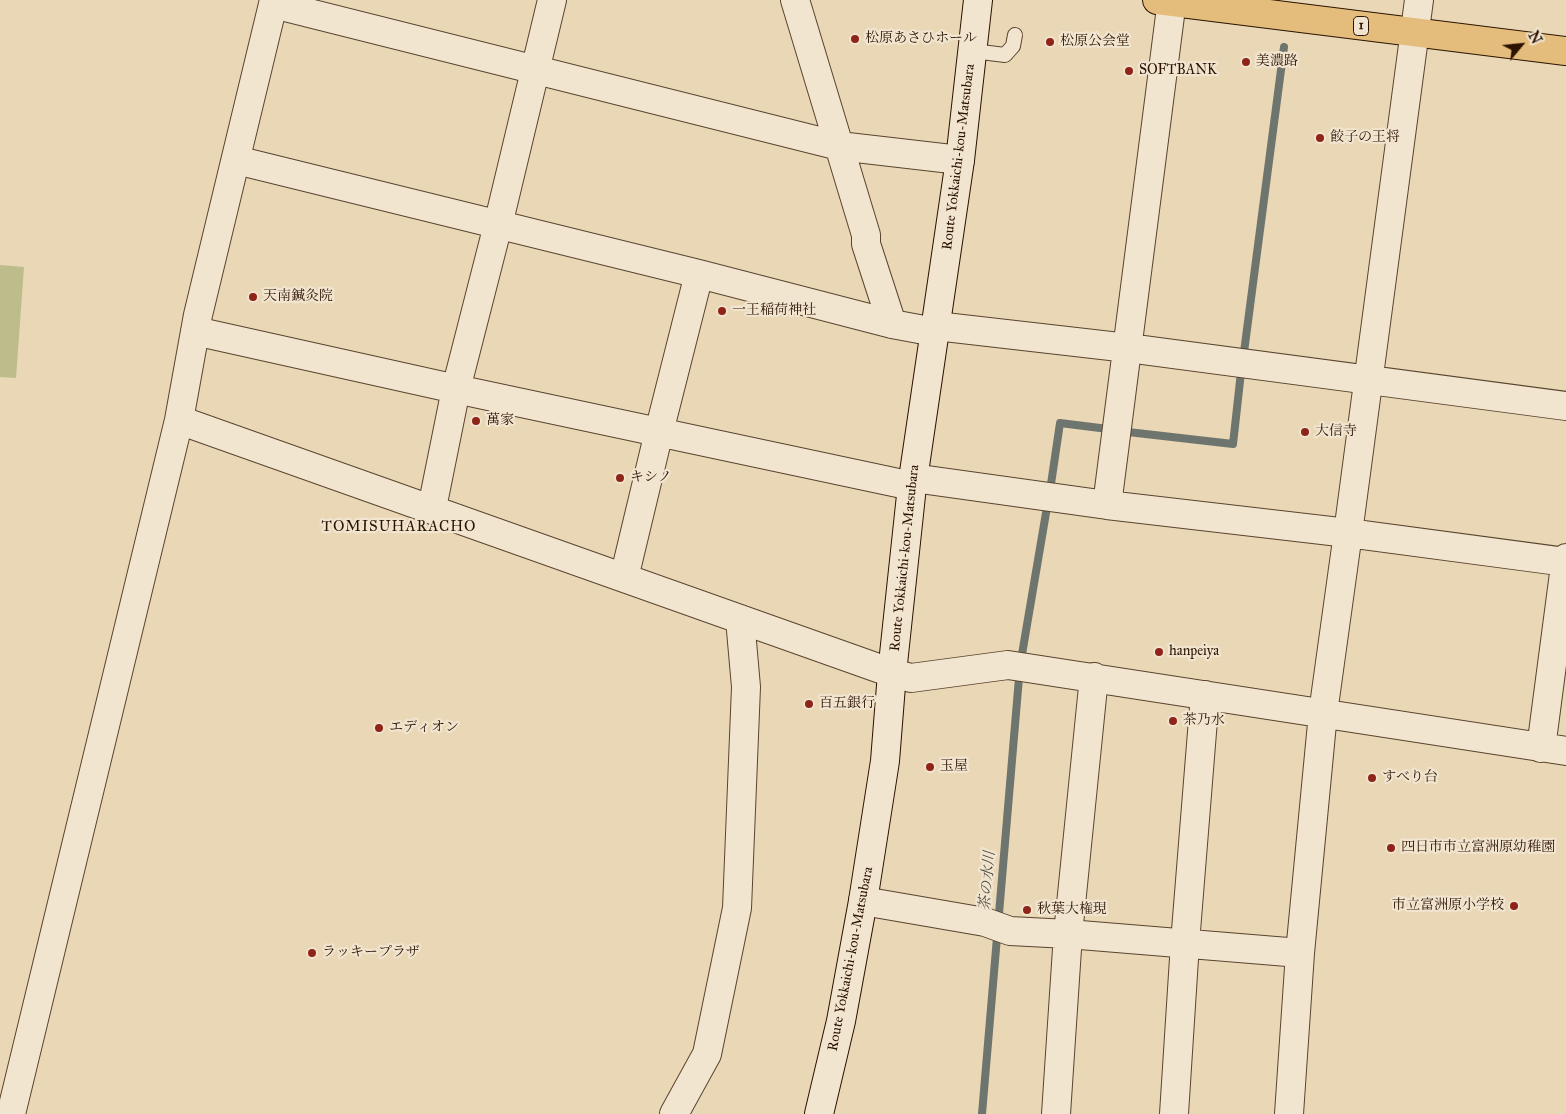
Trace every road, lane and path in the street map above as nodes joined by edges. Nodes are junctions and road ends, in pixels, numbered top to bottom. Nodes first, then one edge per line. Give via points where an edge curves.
1 (552, 0) edge
2 (795, 0) edge
3 (978, 0) edge
4 (1418, 0) edge
5 (1167, 1) edge
6 (273, 2) edge
7 (1415, 33) junction
8 (1015, 35) dead end
9 (972, 51) junction
10 (1566, 51) edge
11 (535, 70) junction
12 (839, 146) junction
13 (236, 160) junction
14 (960, 160) junction
15 (498, 225) junction
16 (700, 274) junction
17 (892, 324) junction
18 (936, 329) junction
19 (195, 331) junction
20 (1128, 348) junction
21 (1369, 379) junction
22 (456, 389) junction
23 (1566, 406) edge
24 (179, 420) junction
25 (658, 432) junction
26 (913, 482) junction
27 (1108, 505) junction
28 (432, 508) junction
29 (1348, 534) junction
30 (1566, 561) edge
31 (624, 578) junction
32 (740, 620) junction
33 (892, 673) junction
34 (1094, 677) junction
35 (1205, 696) junction
36 (1323, 713) junction
37 (1554, 750) edge
38 (863, 901) junction
39 (1068, 934) junction
40 (1185, 943) junction
41 (1300, 953) junction
42 (11, 1114) edge
43 (674, 1114) edge
44 (819, 1114) edge
45 (1056, 1114) edge
46 (1174, 1114) edge
47 (1289, 1114) edge

1 - 11 street
2 - 12 street
3 - 9 street, Route Yokkaichi-kou-Matsubara
4 - 7 street
5 - 7 highway, 1
5 - 20 street
6 - 11 street
6 - 13 street
7 - 10 highway, 1
7 - 21 street
8 - 9 lane via 1013,46 1004,55
9 - 14 street, Route Yokkaichi-kou-Matsubara
11 - 12 street
11 - 15 street
12 - 14 street
12 - 17 street
13 - 15 street
13 - 19 street
14 - 18 street, Route Yokkaichi-kou-Matsubara
15 - 16 street
15 - 22 street
16 - 17 street
16 - 25 street
17 - 18 street
18 - 20 street
18 - 26 street, Route Yokkaichi-kou-Matsubara
19 - 22 street
19 - 24 street
20 - 21 street
20 - 27 street
21 - 23 street
21 - 29 street
22 - 25 street
22 - 28 street
24 - 28 street
24 - 42 street
25 - 26 street
25 - 31 street
26 - 27 street
26 - 33 street, Route Yokkaichi-kou-Matsubara
27 - 29 street
28 - 31 street
29 - 30 street
29 - 36 street
30 - 37 street
31 - 32 street
32 - 33 street
32 - 43 street via 746,687 737,908 707,1054
33 - 34 street via 911,678 1020,666
33 - 38 street, Route Yokkaichi-kou-Matsubara via 885,761
34 - 35 street
34 - 39 street
35 - 36 street
35 - 40 street
36 - 37 street
36 - 41 street
38 - 39 street via 985,922 1010,931
38 - 44 street, Route Yokkaichi-kou-Matsubara via 841,1021
39 - 40 street
39 - 45 street
40 - 41 street
40 - 46 street
41 - 47 street

